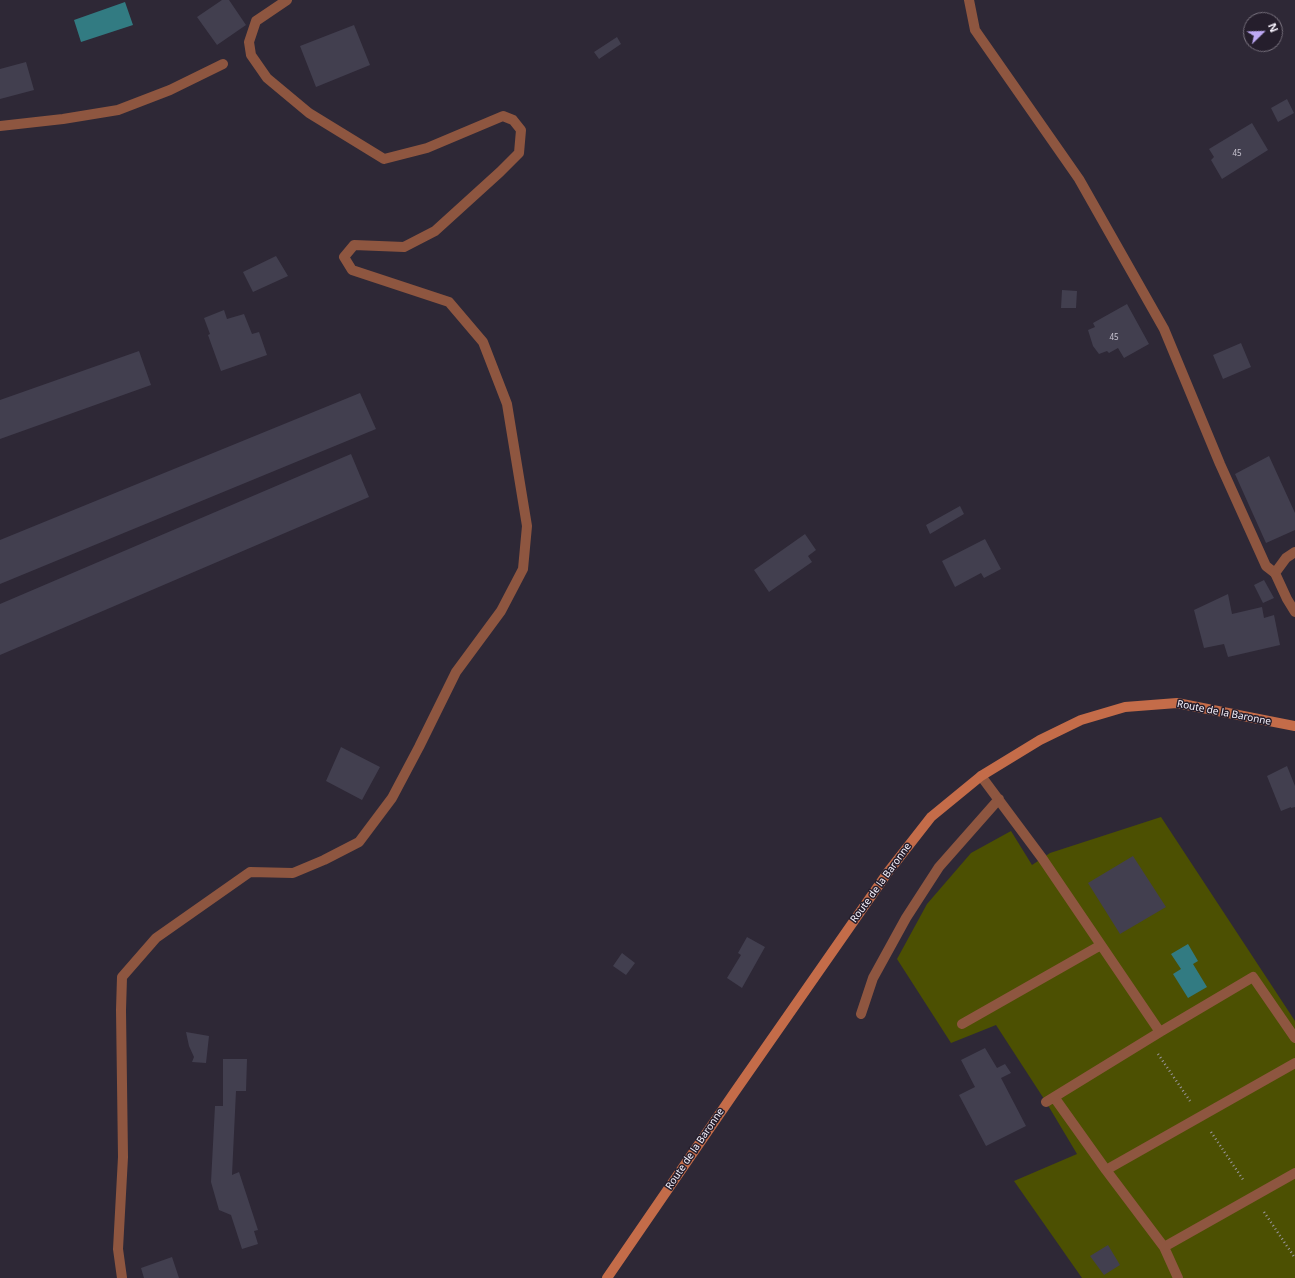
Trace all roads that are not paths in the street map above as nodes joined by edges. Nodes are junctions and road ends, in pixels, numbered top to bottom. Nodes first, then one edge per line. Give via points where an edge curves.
1 (287, 0) edge
2 (969, 0) edge
3 (223, 64) dead end
4 (0, 126) edge
5 (1295, 552) edge
6 (1275, 573) junction
7 (1295, 612) edge
8 (1295, 726) edge
9 (981, 776) junction
10 (999, 799) junction
11 (1101, 945) junction
12 (861, 1014) dead end
13 (962, 1024) dead end
14 (1160, 1032) junction
15 (1295, 1038) edge
16 (1295, 1063) edge
17 (1106, 1170) junction
18 (1295, 1173) edge
19 (1164, 1247) junction
20 (122, 1278) edge
21 (607, 1278) edge
22 (1178, 1278) edge

1 - 20 street via 256,21 249,42 251,55 267,78 310,113 384,159 427,148 503,116 513,120 521,130 519,153 435,231 404,247 354,245 344,257 352,270 449,302 483,342 507,404 527,526 523,569 502,611 456,672 392,798 360,842 293,873 250,872 156,938 122,977 123,1157 118,1249
2 - 6 street via 975,30 1079,179 1164,329 1266,566
3 - 4 street via 170,90 118,110
5 - 6 street via 1286,558
6 - 7 street
8 - 9 main road, Route de la Baronne via 1177,703 1124,707 1081,720 1040,740
9 - 10 street
9 - 21 main road, Route de la Baronne via 931,817 888,872
10 - 11 street
10 - 12 street via 939,867 906,918 873,978
11 - 13 street
11 - 14 street
14 - 15 street via 1253,977
14 - 17 street via 1050,1100
16 - 17 street
17 - 19 street
18 - 19 street
19 - 22 street

